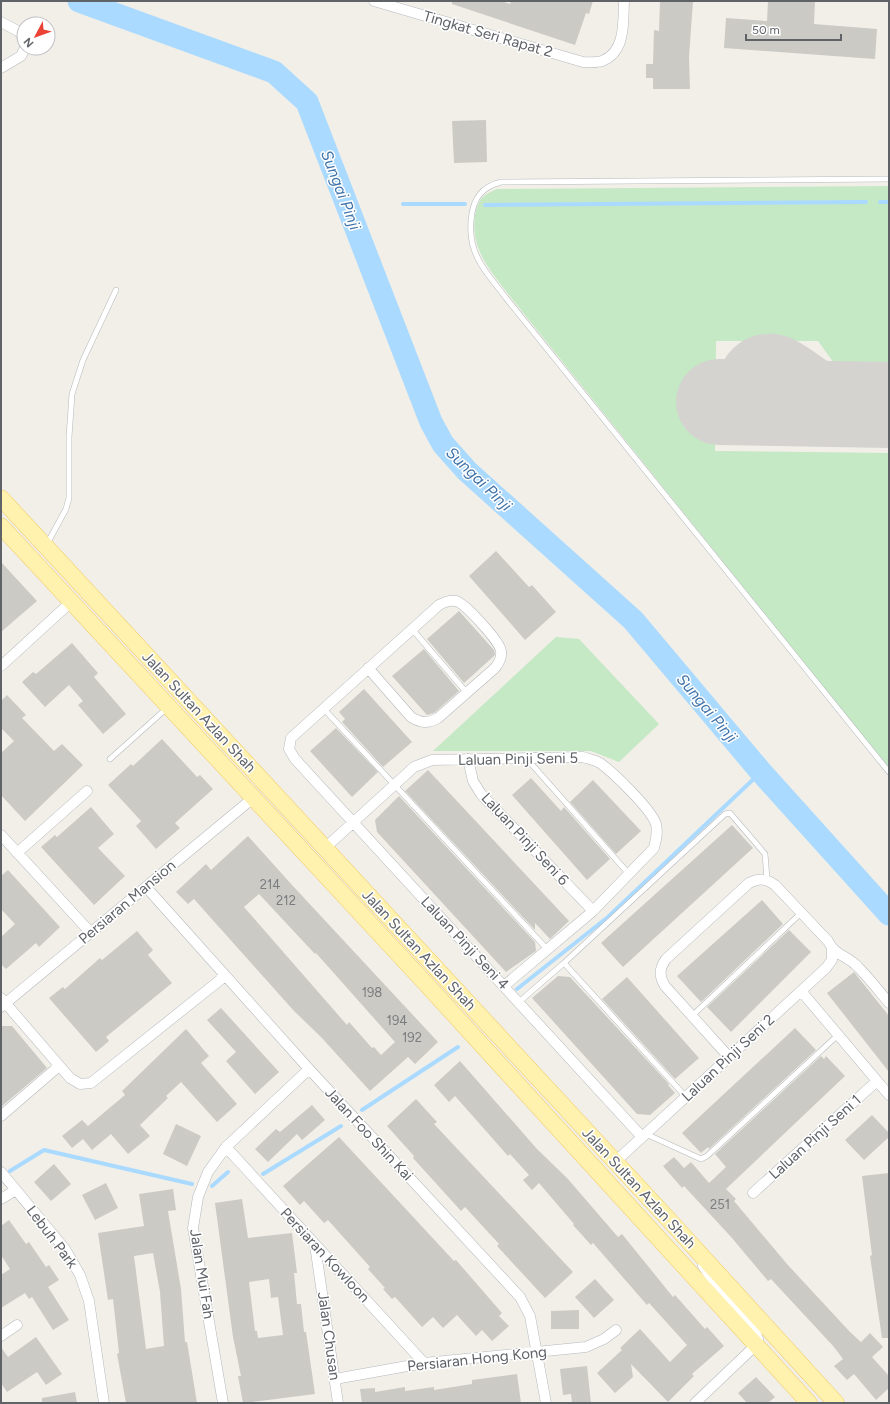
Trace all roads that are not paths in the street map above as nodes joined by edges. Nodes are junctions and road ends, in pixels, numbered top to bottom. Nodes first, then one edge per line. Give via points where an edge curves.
1 (374, 1) edge
2 (624, 1) edge
3 (1, 22) edge
4 (16, 30) edge
5 (21, 56) edge
6 (1, 68) edge
7 (889, 179) edge
8 (116, 290) dead end
9 (1, 498) edge
10 (1, 526) edge
11 (46, 547) junction
12 (71, 602) junction
13 (412, 629) junction
14 (1, 666) edge
15 (368, 668) junction
16 (467, 693) junction
17 (169, 706) junction
18 (323, 708) junction
19 (527, 758) junction
20 (110, 759) dead end
21 (468, 759) junction
22 (889, 772) edge
23 (394, 784) junction
24 (87, 791) dead end
25 (253, 798) junction
26 (353, 822) junction
27 (1, 835) edge
28 (325, 848) junction
29 (17, 853) junction
30 (629, 875) junction
31 (767, 879) junction
32 (146, 887) junction
33 (593, 911) junction
34 (801, 912) junction
35 (90, 933) junction
36 (548, 950) junction
37 (832, 950) junction
38 (564, 963) junction
39 (225, 976) junction
40 (427, 985) junction
41 (504, 986) junction
42 (802, 991) junction
43 (519, 1002) junction
44 (2, 1003) edge
45 (889, 1003) edge
46 (692, 1016) junction
47 (838, 1035) junction
48 (730, 1057) junction
49 (59, 1066) junction
50 (309, 1069) junction
51 (877, 1081) junction
52 (889, 1095) edge
53 (686, 1097) junction
54 (1, 1116) edge
55 (644, 1135) junction
56 (226, 1147) junction
57 (615, 1162) junction
58 (1, 1172) edge
59 (16, 1190) junction
60 (753, 1193) dead end
61 (1, 1199) edge
62 (681, 1233) junction
63 (316, 1245) junction
64 (17, 1325) dead end
65 (616, 1330) dead end
66 (1, 1336) edge
67 (756, 1345) junction
68 (537, 1352) junction
69 (424, 1362) junction
70 (335, 1380) junction
71 (104, 1403) edge
72 (223, 1403) edge
73 (338, 1403) edge
74 (546, 1403) edge
75 (695, 1403) edge
76 (809, 1403) edge
77 (836, 1403) edge

1 - 2 street, Tingkat Seri Rapat 2 via 583,62 602,61 614,52 622,39
3 - 4 street
5 - 6 street
7 - 22 lane via 501,182 491,185 479,195 471,225 474,249 483,267 506,298
8 - 11 lane via 83,360 72,394 68,438 69,498 60,522
9 - 11 main road, Jalan Sultan Azlan Shah
10 - 12 main road, Jalan Sultan Azlan Shah
11 - 28 main road, Jalan Sultan Azlan Shah
12 - 14 street
12 - 17 main road, Jalan Sultan Azlan Shah
13 - 15 street
13 - 16 lane
13 - 16 street via 439,605 448,601 458,602 466,607 496,641 501,650 500,660 495,668
15 - 16 street via 411,717 419,722 429,723 438,718
15 - 18 street
17 - 20 lane
17 - 25 main road, Jalan Sultan Azlan Shah
18 - 23 lane
18 - 26 street, Laluan Pinji Seni 4 via 291,738 290,748 295,759
19 - 21 street, Laluan Pinji Seni 5
19 - 30 lane
19 - 30 street, Laluan Pinji Seni 5 via 583,757 599,762 613,773 649,812 656,824 654,848
21 - 23 street, Laluan Pinji Seni 5 via 432,760 414,767
21 - 33 street, Laluan Pinji Seni 6 via 473,780 481,794
23 - 26 street, Laluan Pinji Seni 5
23 - 36 lane
24 - 29 street
25 - 32 street, Persiaran Mansion
25 - 40 main road, Jalan Sultan Azlan Shah
26 - 28 street, Laluan Pinji Seni 5
26 - 41 street, Laluan Pinji Seni 4
27 - 29 street
28 - 40 main road via 325,857 330,866 368,907
28 - 57 main road, Jalan Sultan Azlan Shah
29 - 35 street
30 - 33 street, Laluan Pinji Seni 5
31 - 34 street
31 - 38 lane via 765,854 730,813 724,814
31 - 46 street via 757,879 749,883 666,959 660,968 660,977 665,986
32 - 35 street, Persiaran Mansion
32 - 39 street, Jalan Foo Shin Kai
33 - 36 street, Laluan Pinji Seni 5
34 - 37 street via 828,941
34 - 46 lane
35 - 44 street, Persiaran Mansion
36 - 41 street, Laluan Pinji Seni 5
37 - 42 street, Laluan Pinji Seni 2 via 832,960
37 - 45 street via 859,967
38 - 43 lane
38 - 53 lane
39 - 49 street via 91,1083 80,1084
39 - 50 street, Jalan Foo Shin Kai
40 - 67 main road, Jalan Sultan Azlan Shah
41 - 43 street, Laluan Pinji Seni 4
42 - 47 street
42 - 48 street, Laluan Pinji Seni 2
43 - 55 street, Laluan Pinji Seni 4
44 - 49 street
46 - 48 street
47 - 51 street
47 - 55 lane via 707,1156 701,1159
48 - 53 street, Laluan Pinji Seni 2
49 - 54 street
50 - 56 street, Jalan Mui Fah
50 - 68 street, Jalan Foo Shin Kai via 520,1297 530,1316
51 - 52 street
51 - 60 street, Laluan Pinji Seni 1
53 - 55 street, Laluan Pinji Seni 2
55 - 57 street, Laluan Pinji Seni 2
56 - 63 street, Persiaran Kowloon
56 - 72 street, Jalan Mui Fah via 205,1178 198,1197 193,1228
57 - 62 main road, Jalan Sultan Azlan Shah
58 - 59 street, Lebuh Park
59 - 61 street
59 - 71 street, Lebuh Park via 65,1249 80,1275 89,1301
62 - 67 street via 711,1278 754,1327 758,1340
62 - 77 main road, Jalan Sultan Azlan Shah
63 - 69 street, Persiaran Kowloon
63 - 70 street, Jalan Chusan
64 - 66 street
65 - 68 street, Persiaran Hong Kong via 586,1347
67 - 75 street
67 - 76 main road, Jalan Sultan Azlan Shah
68 - 69 street, Persiaran Hong Kong
68 - 74 street, Jalan Foo Shin Kai
69 - 70 street, Persiaran Hong Kong
70 - 73 street, Jalan Chusan

